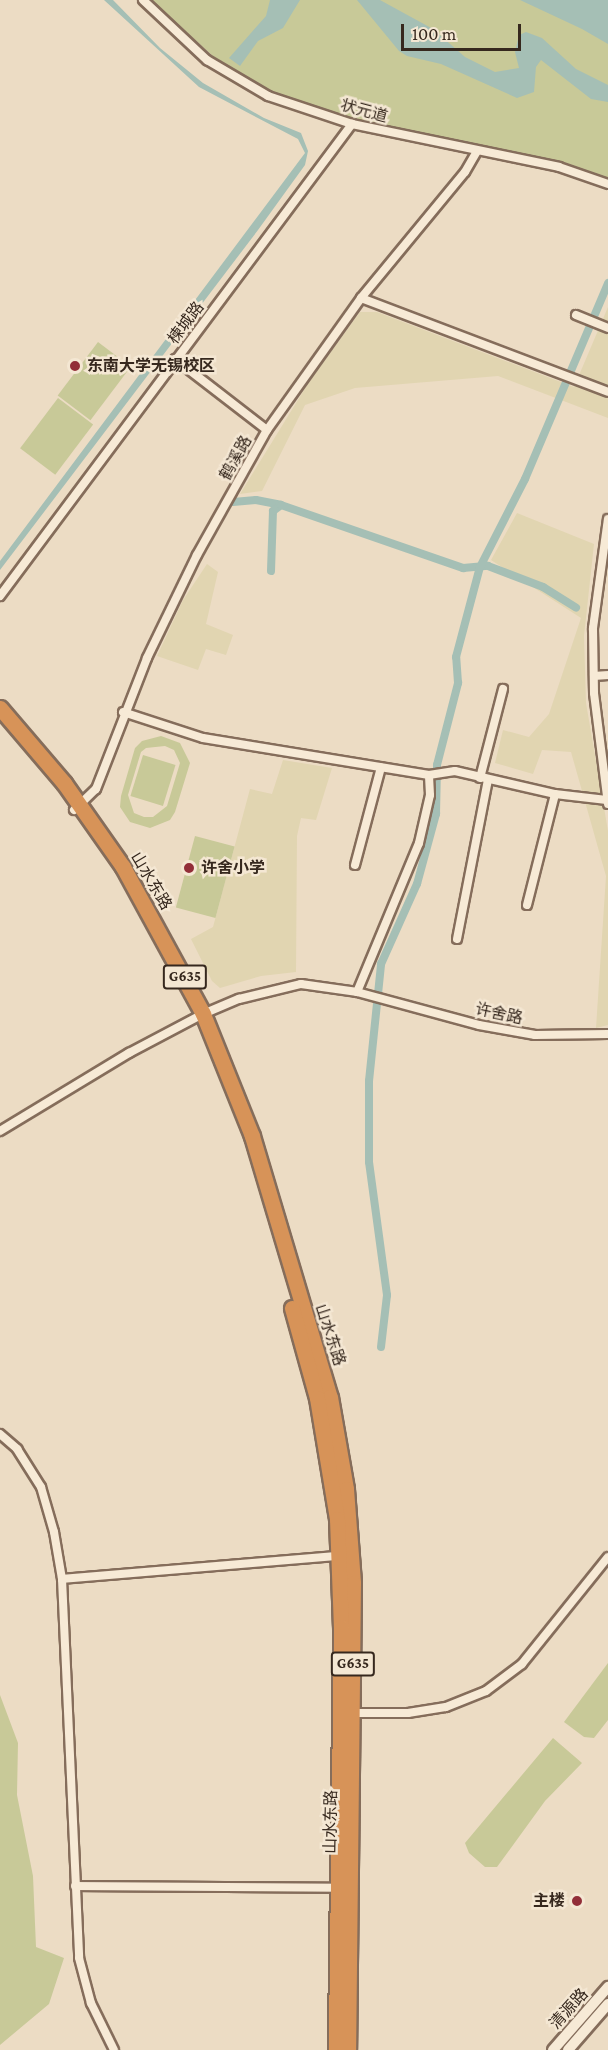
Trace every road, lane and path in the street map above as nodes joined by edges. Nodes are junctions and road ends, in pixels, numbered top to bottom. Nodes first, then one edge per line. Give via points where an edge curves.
1 (143, 0) edge
2 (352, 124) junction
3 (477, 151) junction
4 (608, 184) edge
5 (361, 298) junction
6 (576, 315) dead end
7 (608, 328) edge
8 (175, 359) junction
9 (608, 392) edge
10 (267, 430) junction
11 (608, 519) edge
12 (0, 596) edge
13 (608, 675) edge
14 (594, 676) junction
15 (503, 689) dead end
16 (0, 708) edge
17 (123, 712) junction
18 (0, 719) edge
19 (381, 767) junction
20 (429, 775) junction
21 (484, 779) junction
22 (555, 794) junction
23 (607, 803) edge
24 (77, 808) junction
25 (355, 865) dead end
26 (527, 905) dead end
27 (457, 939) dead end
28 (360, 993) junction
29 (200, 1017) junction
30 (608, 1034) edge
31 (0, 1131) edge
32 (0, 1434) edge
33 (338, 1556) junction
34 (608, 1557) edge
35 (62, 1579) junction
36 (347, 1712) junction
37 (75, 1886) junction
38 (337, 1888) junction
39 (608, 1987) edge
40 (608, 2004) edge
41 (114, 2050) edge
42 (336, 2050) edge
43 (348, 2050) edge
44 (553, 2050) edge
45 (568, 2050) edge

1 - 2 street, 状元道 via 207,60 230,75 268,96
2 - 3 street, 状元道
2 - 8 street, 楝城路
3 - 4 street, 状元道 via 559,166
3 - 5 street, 鹤溪路 via 465,172
5 - 9 street
5 - 10 street, 鹤溪路
6 - 7 street
8 - 10 street
8 - 12 street, 楝城路
10 - 17 street, 鹤溪路 via 197,555
11 - 14 street via 593,628
13 - 14 street
14 - 23 street
15 - 21 street
16 - 24 highway, 山水东路 / G635
17 - 19 street via 203,738
17 - 24 street, 鹤溪路 via 96,789
18 - 24 highway, 山水东路 / G635
19 - 20 street
19 - 25 street
20 - 21 street via 454,771
20 - 28 street via 430,795 419,843
21 - 22 street
21 - 27 street
22 - 23 street
22 - 26 street
24 - 29 highway, 山水东路 / G635 via 140,908
28 - 29 street, 许舍路 via 301,984 239,999
28 - 30 street, 许舍路 via 535,1035
29 - 31 street, 许舍路 via 129,1053
29 - 33 highway, 山水东路 / G635 via 241,1130 317,1398 329,1459
29 - 36 highway, 山水东路 / G635 via 252,1136 330,1397 349,1519
32 - 35 street via 17,1449 41,1486
33 - 35 street
33 - 36 highway, 山水东路 / G635
34 - 36 street via 522,1664 486,1691 447,1707
35 - 37 street
36 - 38 highway, 山水东路 / G635
36 - 43 highway, 山水东路 / G635
37 - 38 street
37 - 41 street via 79,1958 91,2003
38 - 42 highway, 山水东路 / G635
39 - 44 street, 清源路
40 - 45 street, 清源路

